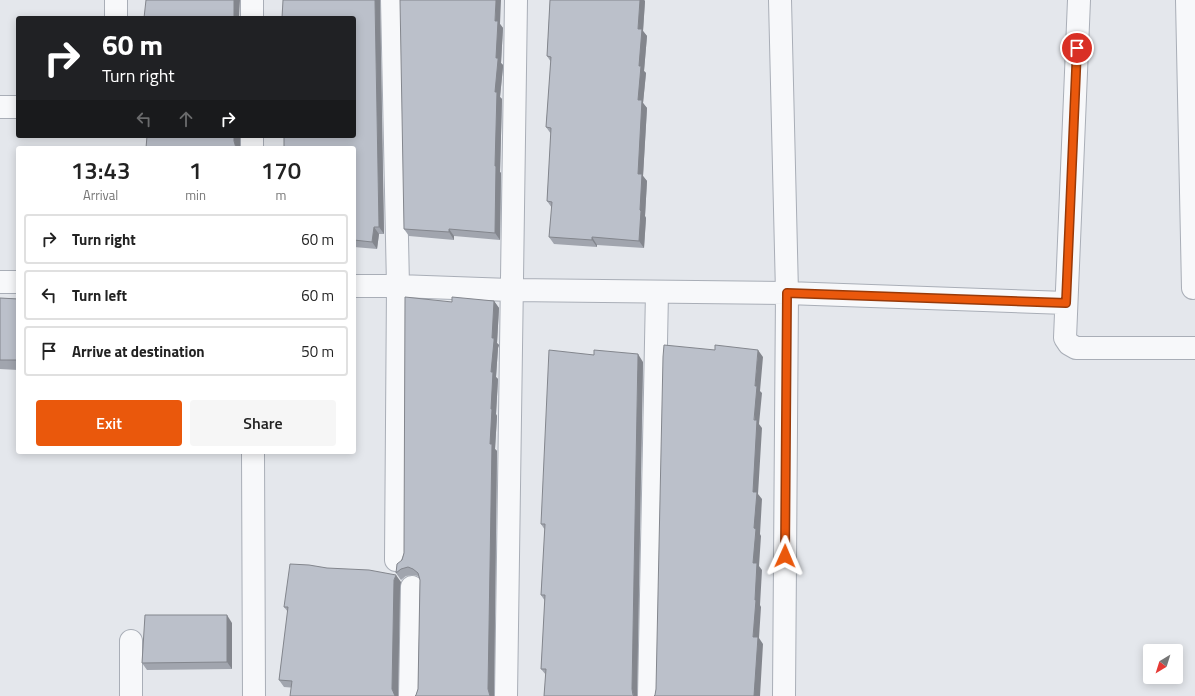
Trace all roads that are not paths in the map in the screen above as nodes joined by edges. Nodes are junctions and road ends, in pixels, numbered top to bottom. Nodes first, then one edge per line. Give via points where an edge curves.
1 (116, 0) edge
2 (252, 0) edge
3 (392, 0) edge
4 (516, 0) edge
5 (780, 0) edge
6 (1079, 0) edge
7 (1187, 0) edge
8 (116, 16) edge
9 (252, 16) edge
10 (0, 107) edge
11 (16, 108) edge
12 (0, 282) edge
13 (16, 282) edge
14 (356, 286) edge
15 (398, 286) junction
16 (1193, 288) dead end
17 (512, 290) junction
18 (657, 292) junction
19 (787, 293) junction
20 (1066, 303) junction
21 (1195, 348) edge
22 (252, 454) edge
23 (396, 560) dead end
24 (412, 588) dead end
25 (131, 640) dead end
26 (131, 696) edge
27 (254, 696) edge
28 (410, 696) edge
29 (506, 696) edge
30 (649, 696) edge
31 (784, 696) edge

1 - 8 street
2 - 9 street
3 - 15 street
4 - 17 street
5 - 19 street
6 - 20 street
7 - 16 street
10 - 11 street
12 - 13 street
14 - 15 street
15 - 17 street
15 - 23 street
17 - 18 street
17 - 29 street
18 - 19 street
18 - 30 street
19 - 20 street
19 - 31 street
20 - 21 street via 1065,338 1076,348
22 - 27 street
24 - 28 street
25 - 26 street

